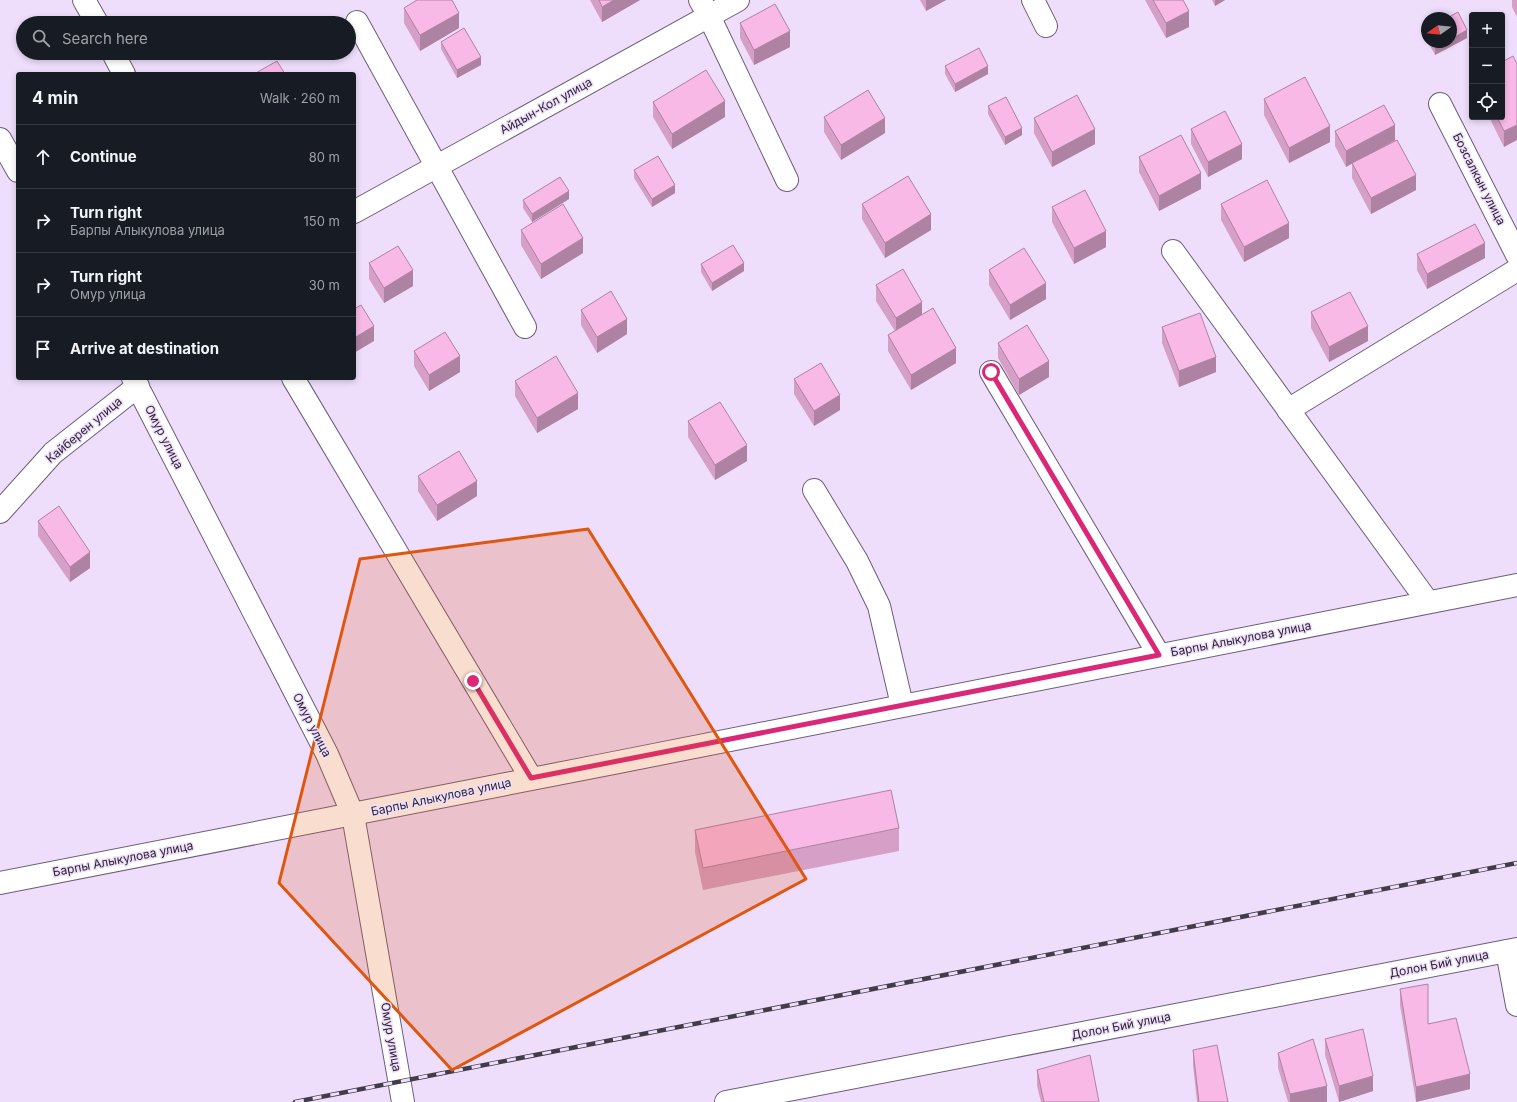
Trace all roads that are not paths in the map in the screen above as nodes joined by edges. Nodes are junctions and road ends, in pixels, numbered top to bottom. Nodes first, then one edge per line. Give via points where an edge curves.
1 (84, 0) edge
2 (738, 0) edge
3 (1033, 0) edge
4 (705, 8) edge
5 (93, 16) edge
6 (357, 22) dead end
7 (1046, 26) dead end
8 (117, 60) edge
9 (123, 72) edge
10 (1440, 104) dead end
11 (0, 139) edge
12 (437, 166) junction
13 (16, 167) edge
14 (787, 180) dead end
15 (356, 211) edge
16 (1173, 250) dead end
17 (1517, 255) edge
18 (1517, 270) edge
19 (525, 327) dead end
20 (991, 372) dead end
21 (294, 380) edge
22 (135, 382) edge
23 (1288, 410) junction
24 (814, 490) dead end
25 (0, 512) edge
26 (1517, 585) edge
27 (1428, 602) junction
28 (1159, 655) junction
29 (902, 705) junction
30 (531, 778) junction
31 (353, 815) junction
32 (0, 883) edge
33 (1512, 950) edge
34 (1517, 1004) edge
35 (403, 1102) edge
36 (726, 1102) edge

1 - 5 street
2 - 4 street, Айдын-Кол улица
3 - 7 street
4 - 12 street, Айдын-Кол улица
4 - 14 street
6 - 12 street
8 - 9 street
10 - 17 street, Бозсалкын улица
11 - 13 street
12 - 15 street, Айдын-Кол улица
12 - 19 street
16 - 23 street
18 - 23 street
20 - 28 street
21 - 30 street
22 - 25 street, Кайберен улица via 53,454
22 - 31 street, Омур улица via 327,754
23 - 27 street
24 - 29 street via 857,561 880,606
26 - 27 street, Барпы Алыкулова улица
27 - 28 street, Барпы Алыкулова улица
28 - 29 street, Барпы Алыкулова улица
29 - 30 street, Барпы Алыкулова улица
30 - 31 street, Барпы Алыкулова улица
31 - 32 street, Барпы Алыкулова улица
31 - 35 street, Омур улица
33 - 34 street
33 - 36 street, Долон Бий улица

